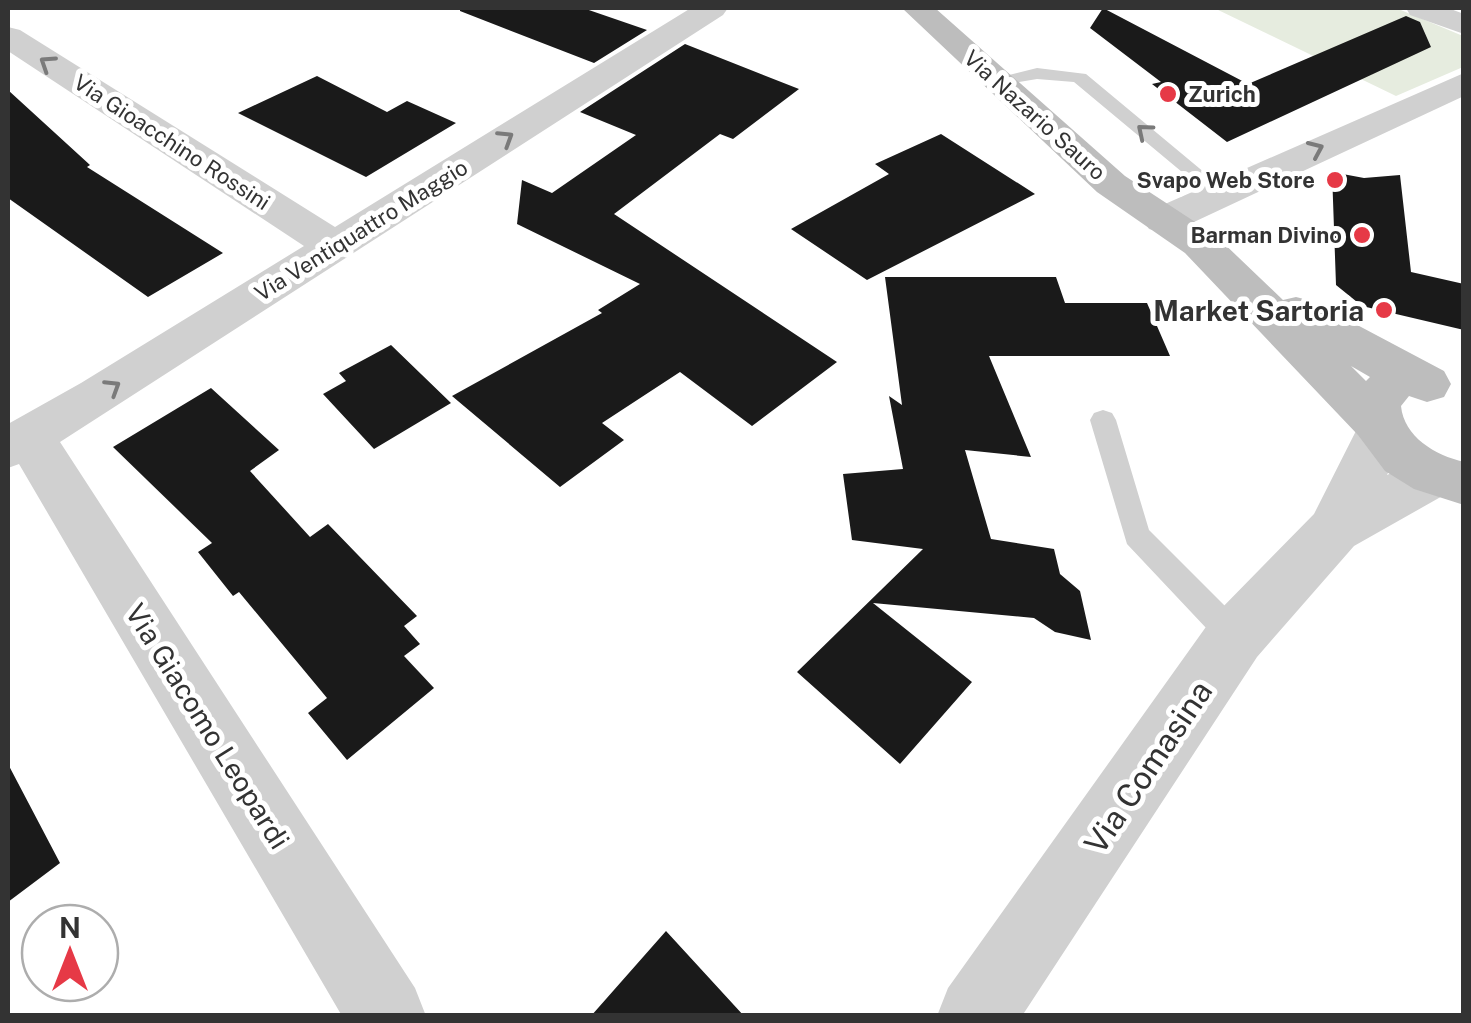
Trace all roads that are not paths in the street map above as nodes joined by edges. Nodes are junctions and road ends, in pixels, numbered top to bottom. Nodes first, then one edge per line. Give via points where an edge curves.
1 (26, 8) edge
2 (712, 8) edge
3 (917, 8) edge
4 (1420, 8) edge
5 (8, 13) edge
6 (1464, 26) edge
7 (8, 38) edge
8 (994, 81) junction
9 (1464, 83) edge
10 (1219, 193) junction
11 (1182, 232) junction
12 (336, 247) junction
13 (1445, 388) edge
14 (1103, 420) dead end
15 (1378, 426) junction
16 (18, 442) edge
17 (1449, 480) edge
18 (1334, 530) junction
19 (1235, 637) junction
20 (386, 1016) edge
21 (976, 1016) edge

1 - 5 street
12 -> 2 street, Via Ventiquattro Maggio
3 - 8 main road, Via Nazario Sauro
4 - 6 street
12 -> 7 street, Via Gioacchino Rossini
10 -> 8 lane via 1080,78 1038,72
8 - 11 main road, Via Nazario Sauro via 1112,184
10 -> 9 street
10 - 11 street
11 - 13 main road via 1340,339
11 - 15 main road, Via Nazario Sauro
16 -> 12 street, Via Ventiquattro Maggio
13 - 15 main road via 1383,390 1376,401
14 - 19 lane via 1137,536
15 - 17 main road, Via Nazario Sauro via 1412,462
15 - 18 street, Via Comasina
16 - 20 street, Via Giacomo Leopardi
17 - 18 street, Via Comasina
18 - 19 street, Via Comasina
19 - 21 street, Via Comasina

